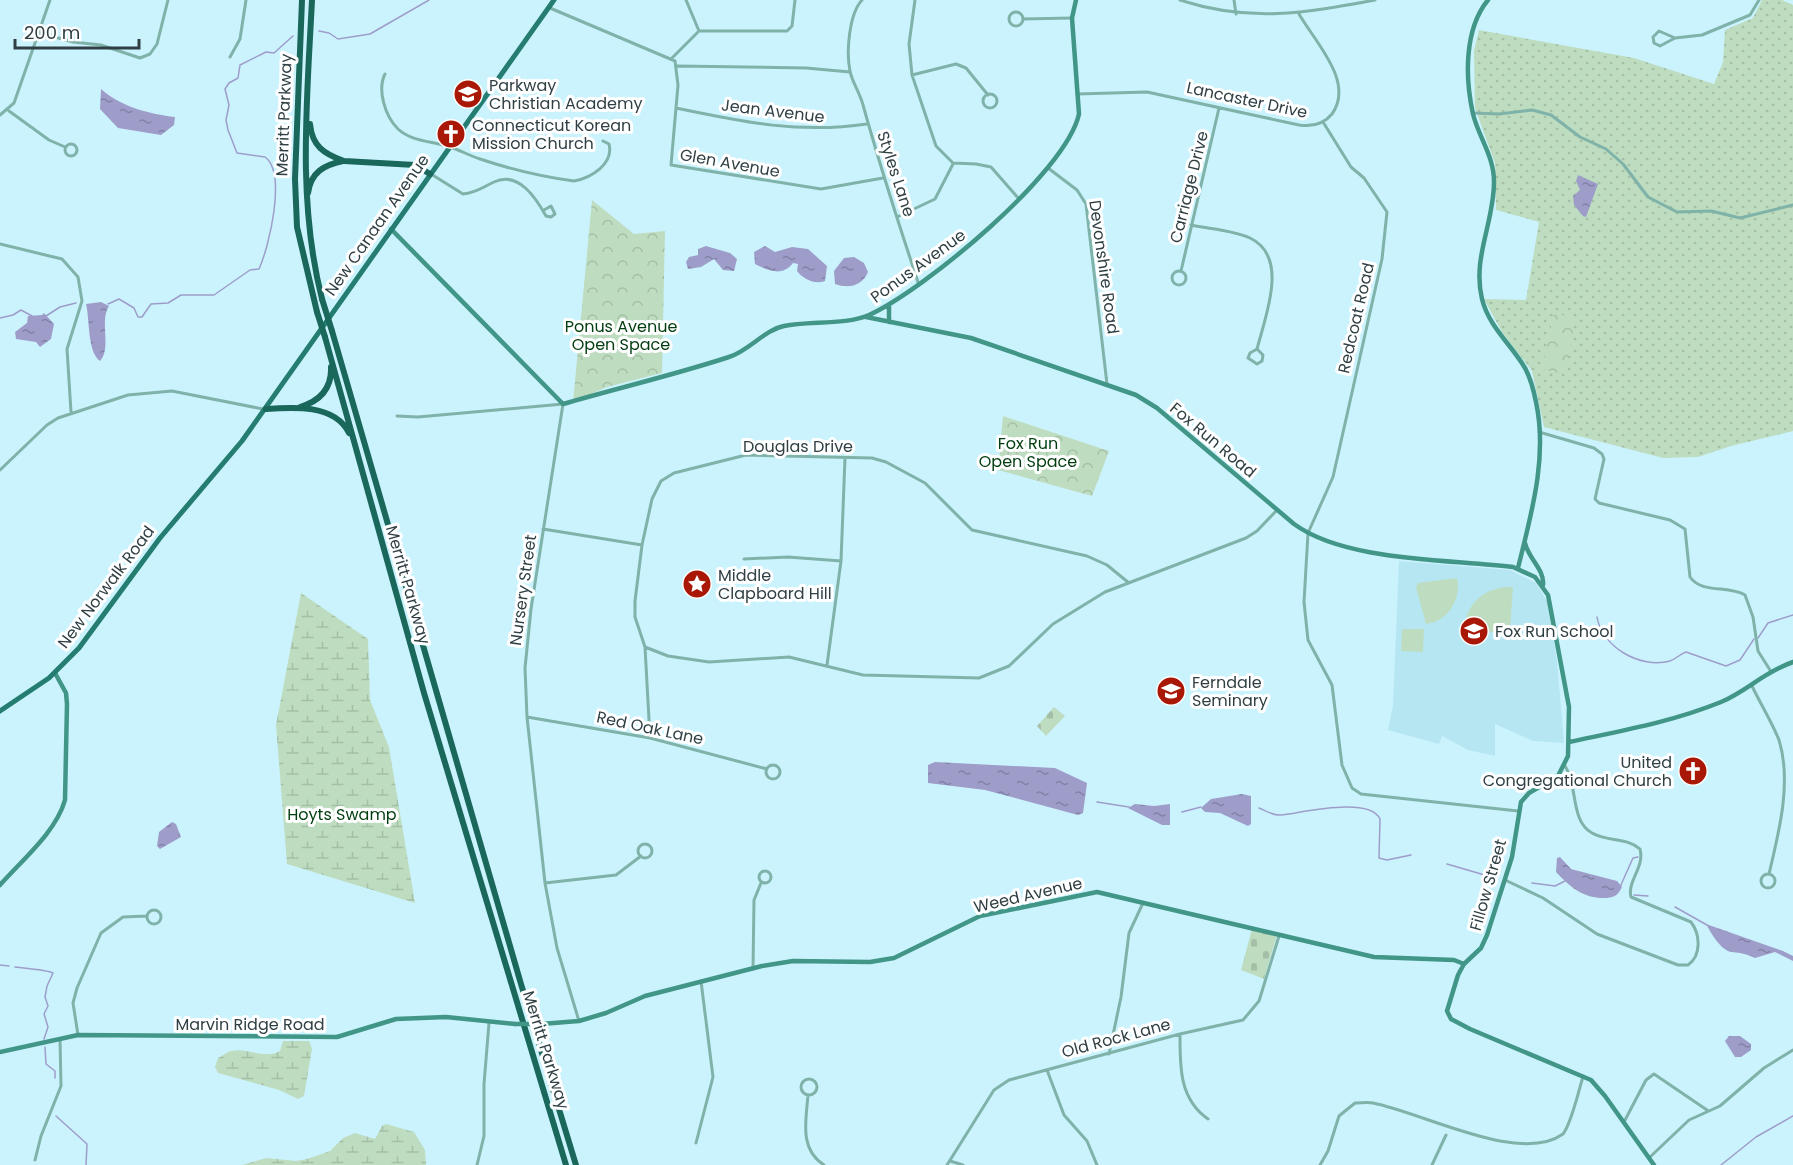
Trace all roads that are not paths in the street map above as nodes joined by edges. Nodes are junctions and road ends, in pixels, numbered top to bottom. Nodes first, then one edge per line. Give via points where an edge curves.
1 (50, 0) edge
2 (168, 0) edge
3 (246, 0) edge
4 (302, 0) edge
5 (312, 0) edge
6 (554, 0) edge
7 (686, 0) edge
8 (795, 0) edge
9 (862, 0) edge
10 (915, 0) edge
11 (1076, 0) edge
12 (1180, 0) edge
13 (1234, 0) edge
14 (1375, 0) edge
15 (1488, 0) edge
16 (1759, 0) edge
17 (549, 7) junction
18 (1236, 14) junction
19 (1299, 14) junction
20 (1072, 18) junction
21 (1023, 19) junction
22 (699, 31) junction
23 (37, 32) junction
24 (1675, 38) junction
25 (230, 57) dead end
26 (672, 58) junction
27 (676, 66) junction
28 (850, 72) junction
29 (385, 74) dead end
30 (912, 75) junction
31 (1077, 94) junction
32 (988, 95) junction
33 (307, 103) junction
34 (676, 108) junction
35 (1219, 108) junction
36 (9, 111) junction
37 (1473, 112) junction
38 (0, 116) edge
39 (1323, 122) junction
40 (868, 124) junction
41 (603, 141) dead end
42 (449, 146) junction
43 (65, 147) junction
44 (344, 161) junction
45 (953, 164) junction
46 (1048, 168) junction
47 (430, 174) junction
48 (883, 178) junction
49 (1020, 200) junction
50 (1793, 206) edge
51 (544, 210) dead end
52 (306, 212) junction
53 (897, 217) junction
54 (1191, 225) junction
55 (391, 230) junction
56 (0, 244) edge
57 (1181, 271) junction
58 (919, 285) junction
59 (889, 306) junction
60 (866, 317) junction
61 (889, 322) junction
62 (1257, 349) junction
63 (330, 355) junction
64 (1107, 384) junction
65 (562, 404) junction
66 (266, 409) junction
67 (297, 409) junction
68 (71, 412) junction
69 (398, 416) dead end
70 (1539, 432) junction
71 (358, 456) junction
72 (845, 458) junction
73 (222, 465) joint
74 (0, 470) edge
75 (1277, 510) junction
76 (543, 529) junction
77 (1308, 533) junction
78 (1525, 540) junction
79 (642, 545) junction
80 (744, 559) dead end
81 (840, 561) junction
82 (1534, 563) junction
83 (1518, 568) junction
84 (1530, 573) junction
85 (1129, 583) junction
86 (1543, 585) junction
87 (645, 647) junction
88 (1793, 662) edge
89 (827, 665) junction
90 (1770, 670) junction
91 (55, 673) junction
92 (1751, 684) junction
93 (0, 711) edge
94 (527, 717) junction
95 (650, 738) junction
96 (1569, 742) junction
97 (1565, 766) junction
98 (767, 769) junction
99 (1518, 811) junction
100 (641, 856) junction
101 (1769, 874) junction
102 (1503, 879) junction
103 (545, 883) junction
104 (761, 883) junction
105 (0, 885) edge
106 (1143, 903) junction
107 (147, 916) junction
108 (1280, 936) junction
109 (1464, 964) junction
110 (753, 969) junction
111 (700, 981) junction
112 (638, 999) joint
113 (579, 1022) junction
114 (489, 1023) junction
115 (1180, 1034) junction
116 (78, 1035) junction
117 (60, 1039) junction
118 (1793, 1050) edge
119 (0, 1052) edge
120 (1109, 1054) junction
121 (1047, 1069) junction
122 (1584, 1076) junction
123 (808, 1095) junction
124 (1707, 1110) junction
125 (1208, 1119) dead end
126 (1624, 1122) junction
127 (1426, 1126) dead end
128 (1436, 1130) dead end
129 (1446, 1135) junction
130 (1454, 1138) dead end
131 (696, 1143) dead end
132 (1548, 1148) dead end
133 (1649, 1157) junction
134 (35, 1160) dead end
135 (950, 1161) junction
136 (477, 1165) edge
137 (566, 1165) edge
138 (576, 1165) edge
139 (824, 1165) edge
140 (947, 1165) edge
141 (963, 1165) edge
142 (1097, 1165) edge
143 (1320, 1165) edge
144 (1432, 1165) edge
145 (1654, 1165) edge

1 - 23 street
2 - 23 street via 158,44 140,58 101,45
3 - 25 street via 240,39
4 - 63 highway, Merritt Parkway, bridge via 295,179 297,227
5 - 33 highway, Merritt Parkway
6 - 17 main road, New Canaan Avenue
7 - 22 street
8 - 22 street via 792,26 787,31
9 - 28 street, Styles Lane via 855,11
10 - 30 street via 909,44
11 - 20 street, Ponus Avenue
12 - 18 street
13 - 18 street
14 - 19 street
15 - 37 street via 1479,11 1471,37
16 - 24 street via 1750,15 1697,37
17 - 26 street
17 - 42 main road, New Canaan Avenue
18 - 19 street
19 - 39 street, Lancaster Drive via 1341,88 1340,101
20 - 21 street
20 - 31 street, Ponus Avenue
21 - 21 street via 1017,12 1009,18 1015,25
22 - 26 street
23 - 36 street
24 - 24 street via 1659,31 1653,38 1660,46
26 - 27 street, Glen Avenue
27 - 28 street
27 - 34 street, Glen Avenue
28 - 40 street, Styles Lane
29 - 42 street via 381,83 383,98 398,129 415,139
30 - 32 street via 956,64 966,68
30 - 45 street via 936,146
31 - 35 street, Lancaster Drive via 1147,92
31 - 46 street, Ponus Avenue via 1077,119
32 - 32 street via 983,103 990,108 996,100
33 - 44 highway via 315,145 325,154
33 - 52 highway, Merritt Parkway
34 - 40 street, Jean Avenue via 814,130
34 - 48 street, Glen Avenue via 670,165 821,189
35 - 39 street, Lancaster Drive via 1311,127
35 - 54 street, Carriage Drive
36 - 38 street
36 - 43 street
37 - 50 street via 1532,110 1551,115 1580,137 1606,149 1648,196 1677,212 1707,211 1740,218
37 - 70 street via 1494,176 1492,209 1479,264 1482,298 1493,325 1525,369 1536,402
39 - 77 street, Redcoat Road via 1351,167 1364,178 1388,212 1388,228 1333,477
40 - 48 street, Styles Lane
41 - 42 street via 609,144 608,160 587,179 574,181 479,159
42 - 47 main road, New Canaan Avenue
43 - 43 street via 68,156 76,153 74,144
44 - 47 highway via 415,165
44 - 52 highway via 323,167 313,177
45 - 49 street via 991,167
45 - 53 street via 935,199
46 - 49 street, Ponus Avenue
46 - 64 street, Devonshire Road via 1077,190 1086,204
47 - 51 street via 463,194 498,180 517,182
47 - 55 main road, New Canaan Avenue
48 - 53 street, Styles Lane
49 - 58 street, Ponus Avenue
52 - 138 highway, Merritt Parkway, bridge via 322,300
53 - 58 street, Styles Lane
54 - 57 street, Carriage Drive
54 - 62 street via 1247,237 1264,248 1272,267 1272,285
55 - 65 street
55 - 66 main road, New Canaan Avenue
56 - 68 street via 62,259 78,277 82,301 67,349
57 - 57 street via 1172,277 1178,285 1186,279
58 - 59 street, Ponus Avenue
59 - 60 street, Ponus Avenue
59 - 61 street
60 - 61 street, Fox Run Road
60 - 65 street, Ponus Avenue via 780,327 732,357
61 - 64 street, Fox Run Road via 971,338
62 - 62 street via 1248,358 1257,364 1263,358
63 - 67 highway via 327,389 320,398
63 - 71 highway, Merritt Parkway
64 - 75 street, Fox Run Road via 1156,408
65 - 69 street, Ponus Avenue
65 - 76 street, Nursery Street
66 - 67 highway
66 - 68 street via 164,391 128,395
66 - 73 main road, New Canaan Avenue
67 - 71 highway via 326,413 342,422
68 - 74 street via 47,424
70 - 78 street via 1540,460
70 - 90 street via 1594,448 1602,454 1595,499 1599,503 1670,520 1684,529 1690,577 1702,586 1745,595 1753,616 1758,651
71 - 137 highway, Merritt Parkway via 424,693
72 - 79 street, Douglas Drive via 746,455 675,473 656,489
72 - 81 street
72 - 85 street, Douglas Drive via 872,458 925,483 972,530 1087,556 1107,565
73 - 91 main road, New Norwalk Road via 151,550 97,626
75 - 77 street, Fox Run Road
75 - 85 street via 1246,538
76 - 79 street
76 - 94 street, Nursery Street via 526,653
77 - 83 street, Fox Run Road via 1379,554
77 - 99 street via 1306,629 1332,684 1342,765 1352,788 1361,794
78 - 82 street
78 - 83 street
79 - 87 street, Douglas Drive via 635,617
80 - 81 street
81 - 89 street
82 - 84 street
82 - 86 street via 1543,576
83 - 84 street
84 - 86 street
85 - 89 street via 1075,608 1009,666 992,675 878,676
86 - 96 street via 1551,604 1569,707
87 - 89 street via 668,656 709,662 789,657
87 - 95 street, Douglas Drive
88 - 90 street
90 - 92 street
91 - 93 main road, New Norwalk Road
91 - 105 street via 68,704 65,800 53,824
92 - 96 street via 1687,715
92 - 101 street via 1779,740 1785,772
94 - 95 street, Red Oak Lane
94 - 103 street, Nursery Street
95 - 98 street, Red Oak Lane
96 - 97 street
97 - 99 street via 1553,781 1528,794
97 - 102 street via 1571,775 1580,820 1587,830 1603,838 1635,844 1640,849 1642,861 1631,897 1691,922 1698,936 1695,957 1688,965 1678,965 1607,939 1543,898
98 - 98 street via 771,778 780,774 777,765
99 - 102 street, Fillow Street via 1512,856
100 - 100 street via 639,847 648,845 651,854
100 - 103 street via 616,875
101 - 101 street via 1761,879 1767,888 1774,883
102 - 109 street, Fillow Street via 1484,943
103 - 113 street, Nursery Street via 557,948
104 - 104 street via 770,881 769,872 760,873
104 - 110 street via 754,900
106 - 108 street, Weed Avenue
106 - 110 street, Weed Avenue via 1105,892 1088,892 971,919 894,958 870,962 793,961
106 - 120 street via 1129,933
107 - 107 street via 154,924 161,917 154,910
107 - 116 street via 123,917 101,933 76,989
108 - 109 street, Weed Avenue via 1383,958 1454,960
108 - 115 street, Old Rock Lane via 1260,1001 1250,1016 1233,1024
109 - 122 street, Fillow Street via 1447,1005 1451,1019
110 - 111 street, Weed Avenue
111 - 112 street, Weed Avenue
111 - 131 street via 713,1077
112 - 113 street, Marvin Ridge Road
113 - 114 street, Marvin Ridge Road, bridge
114 - 116 street, Marvin Ridge Road via 446,1017 396,1019 337,1037
114 - 136 street via 484,1137
115 - 120 street, Old Rock Lane
115 - 125 street via 1183,1088 1195,1110
116 - 117 street, Marvin Ridge Road
117 - 119 street, Marvin Ridge Road
117 - 134 street via 61,1086
118 - 124 street via 1764,1068 1729,1100
120 - 121 street, Old Rock Lane
121 - 135 street, Old Rock Lane via 998,1086
121 - 142 street via 1064,1115 1087,1141
122 - 126 street, Fillow Street via 1598,1087
122 - 132 street via 1564,1134
123 - 123 street via 814,1094 816,1086 806,1079 801,1087
123 - 139 street via 806,1139
124 - 126 street via 1654,1074 1646,1080
124 - 133 street via 1689,1120
126 - 133 street, Fillow Street
127 - 143 street via 1374,1103 1355,1103 1339,1116
128 - 129 street
129 - 130 street
129 - 144 street
133 - 145 street, Fillow Street
135 - 140 street, Old Rock Lane
135 - 141 street

